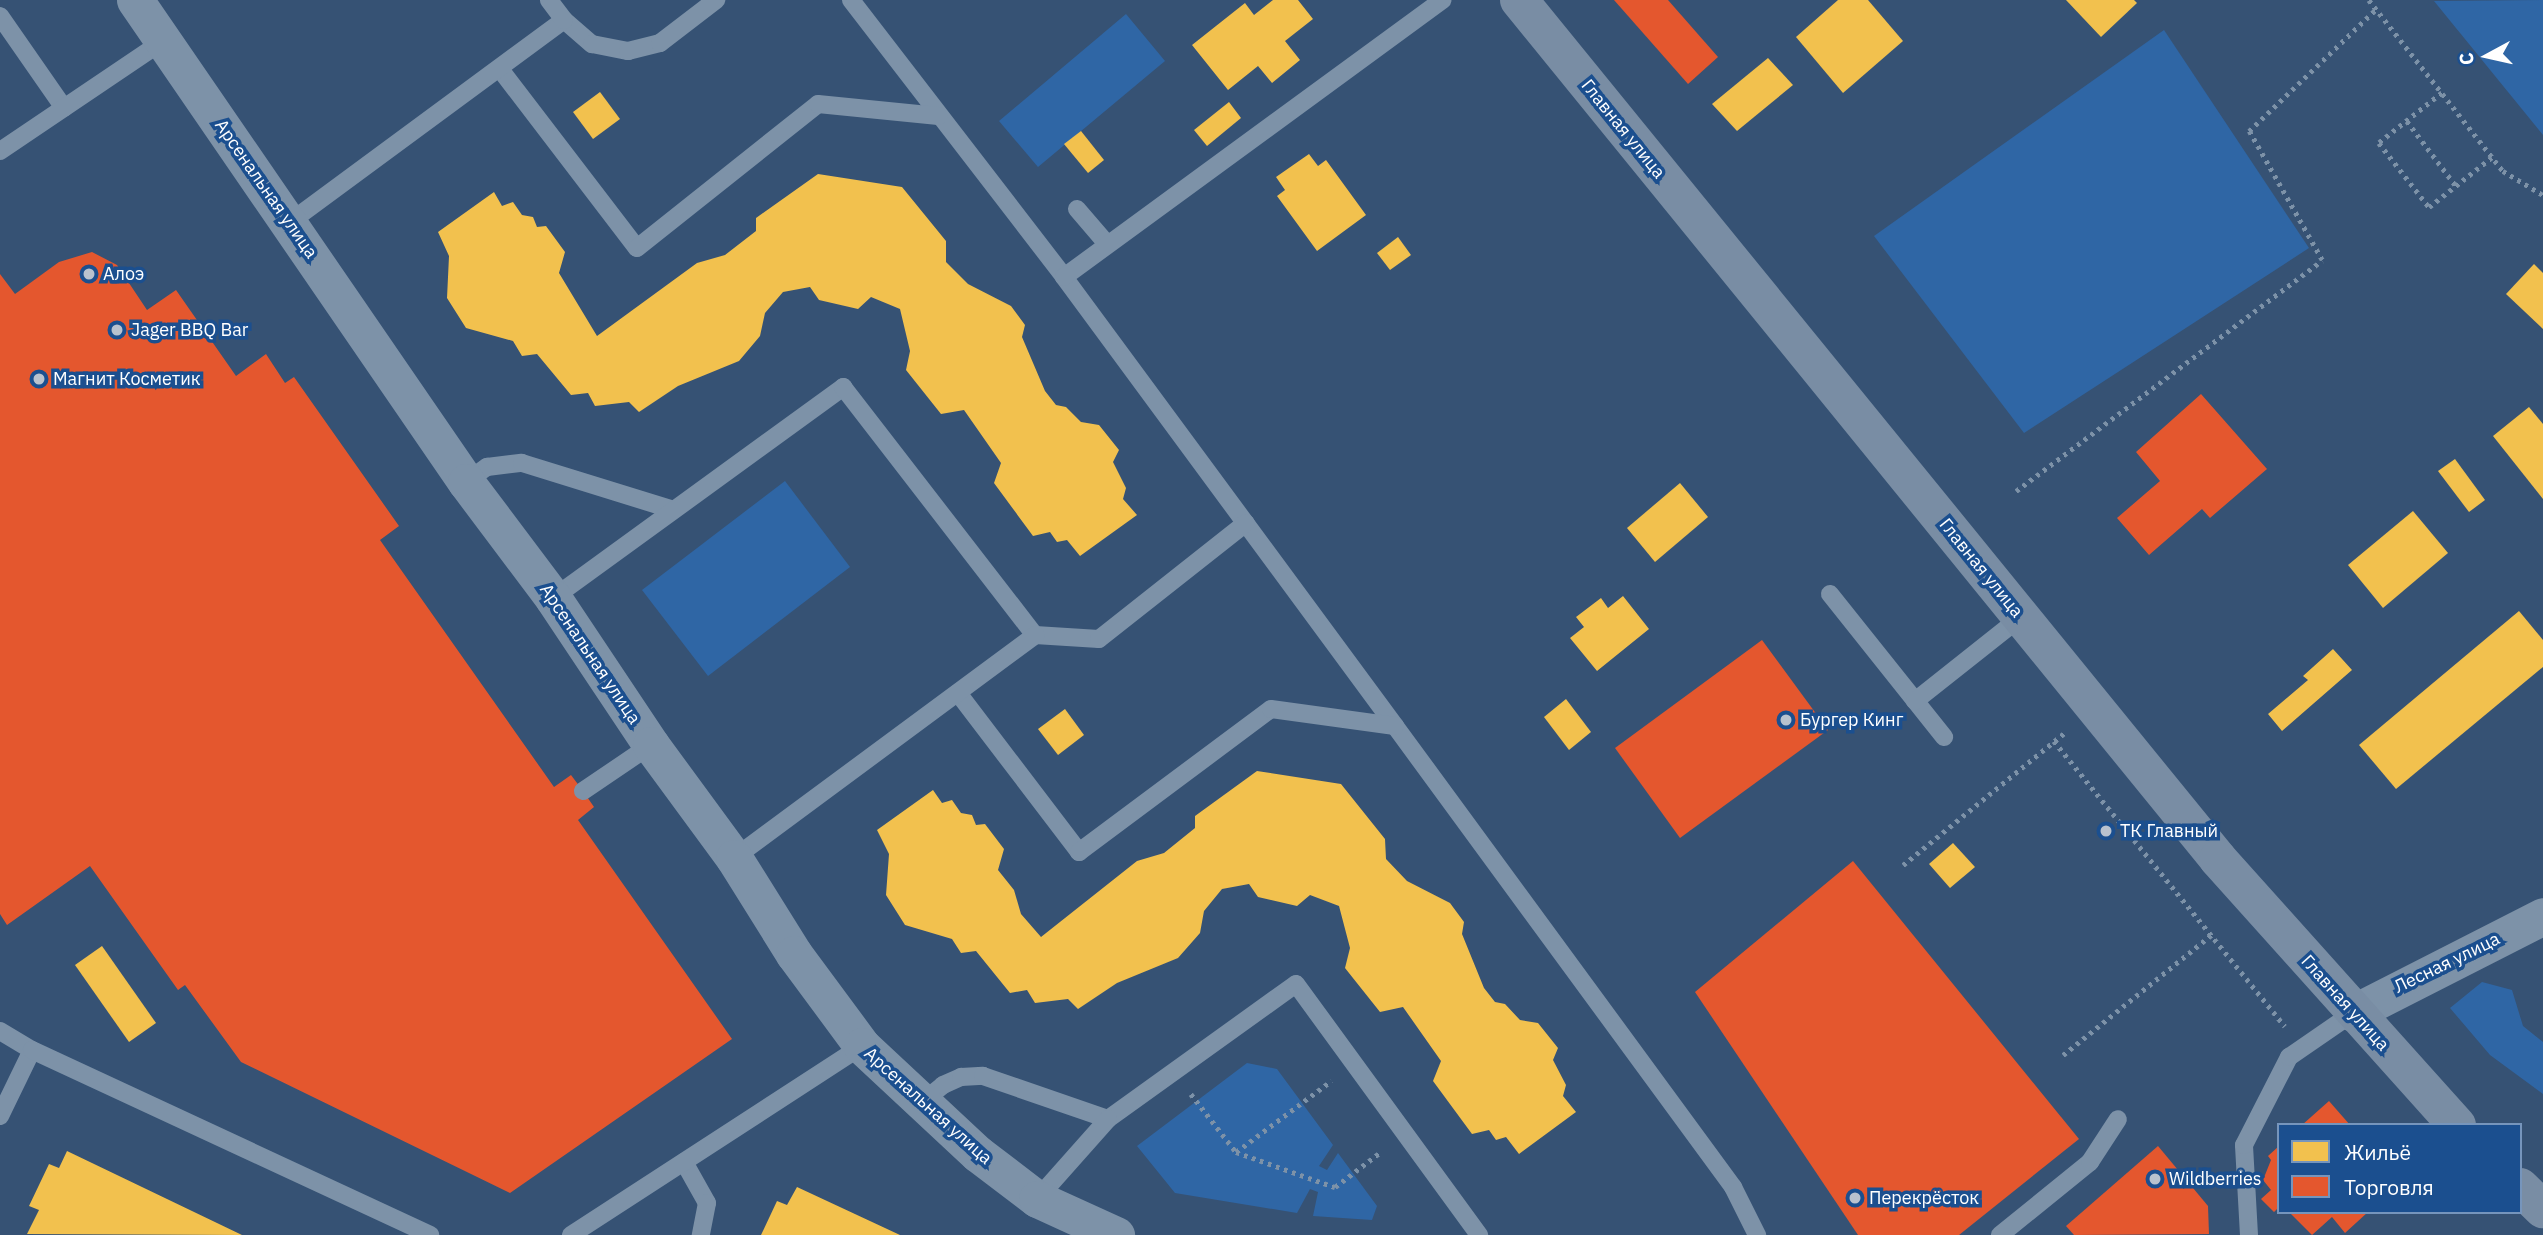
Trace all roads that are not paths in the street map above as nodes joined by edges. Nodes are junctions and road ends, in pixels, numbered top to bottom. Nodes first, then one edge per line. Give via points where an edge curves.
1 (135, 0) edge
2 (549, 0) edge
3 (716, 0) edge
4 (851, 0) edge
5 (1443, 0) edge
6 (1519, 0) edge
7 (0, 16) edge
8 (564, 20) junction
9 (163, 41) junction
10 (500, 69) junction
11 (64, 108) junction
12 (938, 116) junction
13 (0, 151) edge
14 (1077, 209) dead end
15 (290, 222) junction
16 (1107, 244) junction
17 (1064, 277) junction
18 (466, 482) junction
19 (671, 509) junction
20 (1246, 523) junction
21 (1830, 594) dead end
22 (553, 598) junction
23 (2021, 617) junction
24 (1035, 635) junction
25 (958, 693) junction
26 (1915, 701) junction
27 (1395, 726) junction
28 (1944, 737) dead end
29 (651, 745) junction
30 (583, 791) dead end
31 (734, 858) junction
32 (2543, 916) edge
33 (2353, 1013) junction
34 (0, 1031) edge
35 (862, 1046) junction
36 (32, 1050) junction
37 (921, 1103) junction
38 (0, 1116) edge
39 (1108, 1119) junction
40 (2118, 1119) dead end
41 (2456, 1123) edge
42 (684, 1162) junction
43 (2522, 1189) edge
44 (1037, 1199) junction
45 (2543, 1209) edge
46 (430, 1235) edge
47 (571, 1235) edge
48 (701, 1235) edge
49 (1116, 1235) edge
50 (1479, 1235) edge
51 (1757, 1235) edge
52 (2000, 1235) edge
53 (2249, 1235) edge

1 - 9 street, Арсенальная улица
2 - 8 lane
3 - 8 lane via 660,43 628,51 592,44
4 - 12 lane
5 - 16 lane
6 - 23 main road, Главная улица
7 - 11 lane
8 - 10 lane
9 - 11 lane
9 - 15 street, Арсенальная улица
10 - 12 lane via 637,248 818,104
10 - 15 lane
11 - 13 lane
12 - 17 lane
14 - 16 lane
15 - 18 street, Арсенальная улица
16 - 17 lane
17 - 20 lane
18 - 19 lane via 487,467 522,463
18 - 22 street, Арсенальная улица
19 - 22 lane
19 - 24 lane via 843,387
20 - 24 lane via 1099,639
20 - 27 lane
21 - 26 lane
22 - 29 street, Арсенальная улица
23 - 26 lane
23 - 33 main road, Главная улица via 2218,859
24 - 25 lane
25 - 27 lane via 1079,852 1271,709
25 - 31 lane
26 - 28 lane
27 - 51 lane via 1732,1187
29 - 30 lane
29 - 31 street, Арсенальная улица
31 - 35 street, Арсенальная улица via 794,954
32 - 33 street, Лесная улица
33 - 41 main road, Главная улица
33 - 53 lane via 2289,1057 2244,1144
34 - 36 lane
35 - 37 street, Арсенальная улица
35 - 42 lane
36 - 38 lane
36 - 46 lane
37 - 39 lane via 952,1081 983,1076
37 - 44 street, Арсенальная улица
39 - 44 lane
39 - 50 lane via 1296,984
40 - 52 lane via 2090,1162
42 - 47 lane
42 - 48 lane via 707,1203
43 - 45 main road
44 - 49 street, Арсенальная улица

